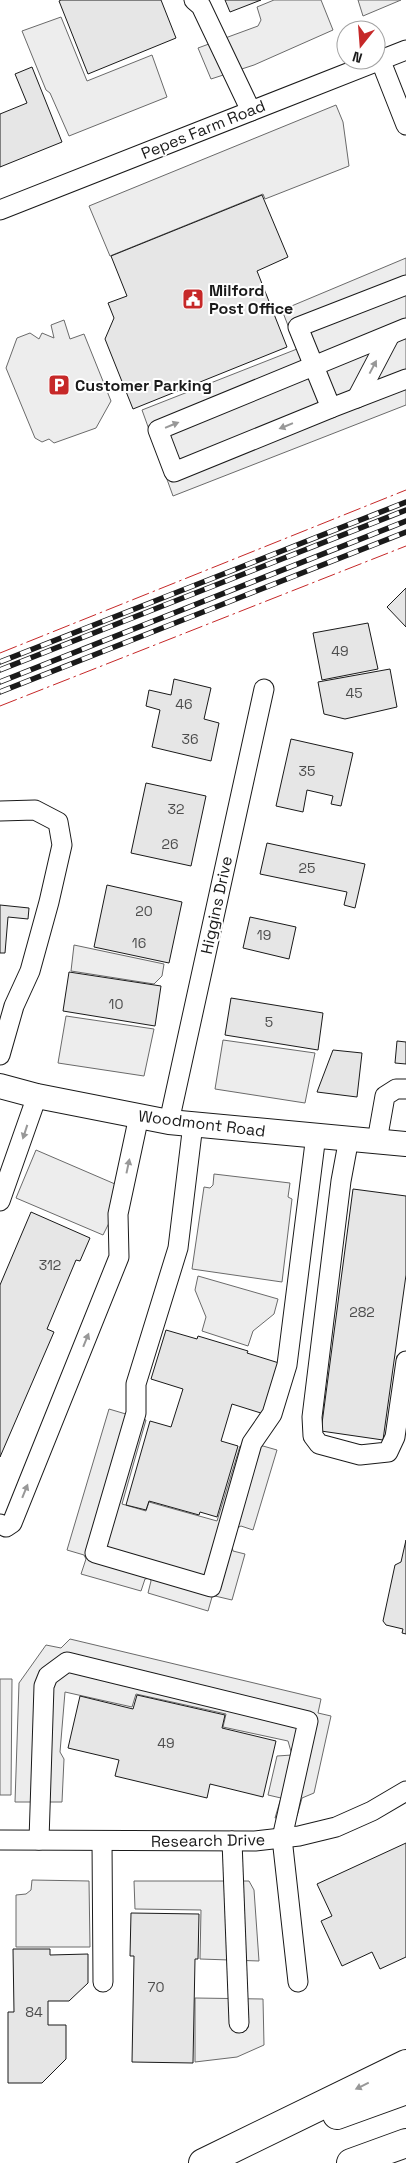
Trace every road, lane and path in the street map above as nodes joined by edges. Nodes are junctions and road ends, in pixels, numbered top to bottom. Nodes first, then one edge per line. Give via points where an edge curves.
1 (194, 0) edge
2 (406, 50) edge
3 (386, 57) edge
4 (352, 70) edge
5 (384, 70) edge
6 (250, 110) junction
7 (406, 125) edge
8 (0, 210) edge
9 (406, 285) edge
10 (398, 332) edge
11 (314, 367) junction
12 (406, 379) edge
13 (356, 398) junction
14 (331, 408) junction
15 (264, 689) dead end
16 (0, 811) edge
17 (7, 1005) edge
18 (0, 1055) edge
19 (1, 1088) edge
20 (406, 1089) edge
21 (37, 1096) junction
22 (138, 1116) junction
23 (169, 1122) junction
24 (192, 1124) junction
25 (316, 1135) junction
26 (349, 1138) junction
27 (377, 1141) junction
28 (406, 1144) edge
29 (0, 1201) edge
30 (406, 1361) edge
31 (0, 1524) edge
32 (406, 1791) edge
33 (282, 1838) junction
34 (0, 1840) edge
35 (39, 1840) junction
36 (102, 1841) junction
37 (232, 1841) junction
38 (103, 1982) dead end
39 (298, 1982) dead end
40 (239, 2023) dead end
41 (406, 2064) edge
42 (406, 2090) edge
43 (406, 2143) edge
44 (203, 2163) edge
45 (208, 2163) edge
46 (350, 2163) edge

1 - 6 street via 201,6
2 - 3 street, Pepes Farm Road
4 - 6 street, Pepes Farm Road
5 - 7 street
6 - 8 street, Pepes Farm Road
9 - 11 street via 298,327
10 - 11 street
13 -> 10 street
11 - 14 street
14 -> 11 street via 174,472 158,430
12 - 13 street
13 - 14 street
15 - 23 street, Higgins Drive
16 - 17 street via 35,810 58,822 62,846 30,971
17 - 18 street
19 - 21 main road, Woodmont Road
20 - 27 street via 396,1089 385,1096
21 - 22 main road, Woodmont Road
21 -> 29 street
22 - 23 main road, Woodmont Road
31 -> 22 street via 6,1527 12,1523 119,1257 118,1214
23 - 24 main road, Woodmont Road
24 - 25 main road, Woodmont Road
24 - 25 street via 178,1248 136,1384 136,1413 95,1552 210,1587 252,1443 272,1414 287,1365
25 - 26 main road, Woodmont Road
26 - 27 main road, Woodmont Road
26 - 30 street via 312,1417 313,1436 319,1444 360,1455 388,1452 395,1437
27 - 28 main road, Woodmont Road
32 - 33 street, Research Drive via 372,1812 336,1827
33 - 35 street via 308,1721 67,1662 48,1676 44,1686
33 - 37 street, Research Drive
33 - 39 street
34 - 35 street, Research Drive
35 - 36 street, Research Drive
36 - 37 street, Research Drive
36 - 38 street
37 - 40 street
41 -> 44 highway
42 - 45 highway
43 - 46 highway

